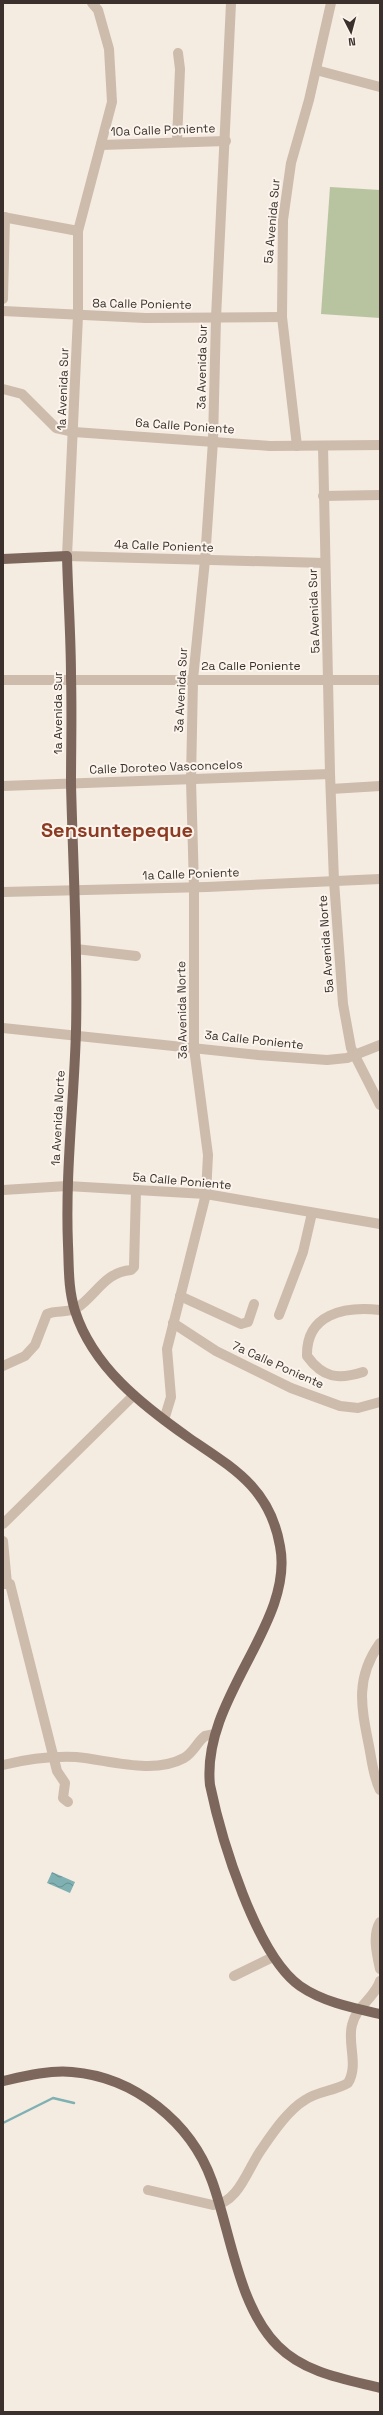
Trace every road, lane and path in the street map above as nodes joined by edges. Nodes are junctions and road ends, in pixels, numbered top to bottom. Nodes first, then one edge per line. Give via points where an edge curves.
1 (92, 3) edge
2 (231, 3) edge
3 (331, 3) edge
4 (178, 53) dead end
5 (316, 70) junction
6 (380, 87) edge
7 (177, 141) junction
8 (226, 141) junction
9 (100, 145) junction
10 (4, 217) edge
11 (78, 231) junction
12 (3, 299) edge
13 (3, 311) edge
14 (78, 316) junction
15 (282, 317) junction
16 (216, 318) junction
17 (3, 389) edge
18 (74, 432) junction
19 (213, 441) junction
20 (380, 445) edge
21 (297, 446) junction
22 (323, 446) junction
23 (380, 494) edge
24 (323, 496) junction
25 (67, 556) junction
26 (3, 559) edge
27 (205, 560) junction
28 (325, 563) junction
29 (193, 679) junction
30 (329, 679) junction
31 (3, 680) edge
32 (380, 680) edge
33 (71, 681) junction
34 (330, 774) junction
35 (191, 780) junction
36 (71, 783) junction
37 (3, 786) edge
38 (380, 786) edge
39 (331, 789) junction
40 (380, 879) edge
41 (334, 881) junction
42 (194, 887) junction
43 (76, 890) junction
44 (3, 892) edge
45 (76, 949) junction
46 (136, 956) dead end
47 (3, 1028) edge
48 (76, 1034) junction
49 (380, 1045) edge
50 (194, 1048) junction
51 (355, 1055) junction
52 (380, 1105) edge
53 (67, 1186) junction
54 (3, 1190) edge
55 (136, 1190) junction
56 (206, 1194) junction
57 (312, 1213) junction
58 (380, 1224) edge
59 (180, 1296) junction
60 (254, 1304) dead end
61 (74, 1309) junction
62 (380, 1310) edge
63 (278, 1315) dead end
64 (173, 1323) junction
65 (3, 1366) edge
66 (363, 1372) dead end
67 (134, 1396) junction
68 (380, 1402) edge
69 (164, 1420) junction
70 (3, 1524) edge
71 (3, 1542) edge
72 (5, 1584) edge
73 (380, 1644) edge
74 (215, 1734) junction
75 (54, 1757) junction
76 (3, 1764) edge
77 (380, 1790) edge
78 (68, 1802) dead end
79 (380, 1922) edge
80 (273, 1957) junction
81 (380, 1968) edge
82 (234, 1976) dead end
83 (380, 1981) edge
84 (359, 2009) junction
85 (380, 2014) edge
86 (3, 2081) edge
87 (148, 2190) dead end
88 (220, 2205) junction
89 (380, 2388) edge

1 - 9 street, 1a Avenida Sur via 98,10 109,49 112,80 112,102
2 - 8 street, 3a Avenida Sur
3 - 5 street, 5a Avenida Sur
4 - 7 street via 180,69
5 - 6 street
5 - 15 street, 5a Avenida Sur via 287,183 281,263
7 - 8 street, 10a Calle Poniente
7 - 9 street, 10a Calle Poniente
8 - 16 street, 3a Avenida Sur
9 - 11 street, 1a Avenida Sur
10 - 11 street
10 - 12 street
11 - 14 street, 1a Avenida Sur
13 - 14 street, 8a Calle Poniente
14 - 16 street, 8a Calle Poniente
14 - 18 street, 1a Avenida Sur
15 - 16 street, 8a Calle Poniente
15 - 21 street, 5a Avenida Sur
16 - 19 street, 3a Avenida Sur
17 - 18 street, 6a Calle Poniente via 26,397 56,428
18 - 19 street, 6a Calle Poniente
18 - 25 street, 1a Avenida Sur
19 - 21 street, 6a Calle Poniente
19 - 27 street, 3a Avenida Sur
20 - 22 street, 6a Calle Poniente
21 - 22 street, 6a Calle Poniente
22 - 24 street, 5a Avenida Sur
23 - 24 street
24 - 28 street, 5a Avenida Sur
25 - 26 main road, 4a Calle Poniente
25 - 27 street, 4a Calle Poniente
25 - 33 main road, 1a Avenida Sur
27 - 28 street, 4a Calle Poniente
27 - 29 street, 3a Avenida Sur
28 - 30 street, 5a Avenida Sur
29 - 30 street, 2a Calle Poniente
29 - 33 street, 2a Calle Poniente
29 - 35 street, 3a Avenida Sur
30 - 32 street, 2a Calle Poniente
30 - 34 street, 5a Avenida Sur
31 - 33 street, 2a Calle Poniente
33 - 36 main road, 1a Avenida Sur
34 - 35 street, Calle Doroteo Vasconcelos
34 - 39 street, 5a Avenida Norte
35 - 36 street, Calle Doroteo Vasconcelos
35 - 42 street, 3a Avenida Norte
36 - 37 street, Calle Doroteo Vasconcelos
36 - 43 main road, 1a Avenida Norte
38 - 39 street
39 - 41 street, 5a Avenida Norte
40 - 41 street, 1a Calle Poniente
41 - 42 street, 1a Calle Poniente
41 - 51 street, 5a Avenida Norte via 343,1004 351,1048
42 - 43 street, 1a Calle Poniente
42 - 50 street, 3a Avenida Norte
43 - 44 street, 1a Calle Poniente
43 - 45 main road, 1a Avenida Norte
45 - 46 street
45 - 48 main road, 1a Avenida Norte
47 - 48 street, 3a Calle Poniente
48 - 50 street, 3a Calle Poniente
48 - 53 main road, 1a Avenida Norte
49 - 51 street, 3a Calle Poniente
50 - 51 street, 3a Calle Poniente via 327,1060
50 - 56 street, 3a Avenida Norte via 208,1155
51 - 52 street, 5a Avenida Norte
53 - 54 street, 5a Calle Poniente
53 - 55 street, 5a Calle Poniente
53 - 61 main road, 1a Avenida Norte via 70,1284
55 - 56 street, 5a Calle Poniente
55 - 61 street via 134,1266 131,1270 112,1274 90,1298
56 - 57 street, 5a Calle Poniente
56 - 59 street, 3a Avenida Norte
57 - 58 street, 5a Calle Poniente
57 - 63 street via 303,1252
59 - 60 street via 241,1324 248,1322
59 - 64 street, 3a Avenida Norte
61 - 65 street via 47,1314 35,1345 25,1356
61 - 67 main road, 1a Avenida Norte via 89,1345 110,1372
62 - 66 street via 358,1310 331,1315 320,1320 309,1334 307,1356 314,1367 325,1374 336,1376 348,1377
64 - 68 street, 7a Calle Poniente via 216,1351 291,1388 340,1406 358,1408
64 - 69 street via 167,1349 172,1397
67 - 69 main road, 1a Avenida Norte
67 - 70 street
69 - 74 main road, 1a Avenida Norte via 236,1469 251,1484 268,1508 280,1545 281,1571 274,1602 228,1698
71 - 72 street
72 - 75 street via 10,1584
73 - 77 street via 366,1666 362,1693 363,1716
74 - 75 street via 205,1736 184,1758 166,1764 143,1765
74 - 80 main road, 1a Avenida Norte via 209,1766 213,1797 250,1912
75 - 76 street
75 - 78 street via 57,1771 66,1783 63,1798
79 - 81 street via 376,1940
80 - 82 street
80 - 84 main road, 1a Avenida Norte via 283,1971 305,1989 320,1997
83 - 84 street via 376,1990
84 - 85 main road, 1a Avenida Norte
84 - 88 street via 352,2026 353,2064 348,2083 305,2100 295,2109 260,2151 230,2199
86 - 88 main road via 37,2074 70,2072 112,2080 134,2091 166,2114 188,2136 206,2165
87 - 88 street
88 - 89 main road via 254,2311 272,2340 294,2359 312,2369

